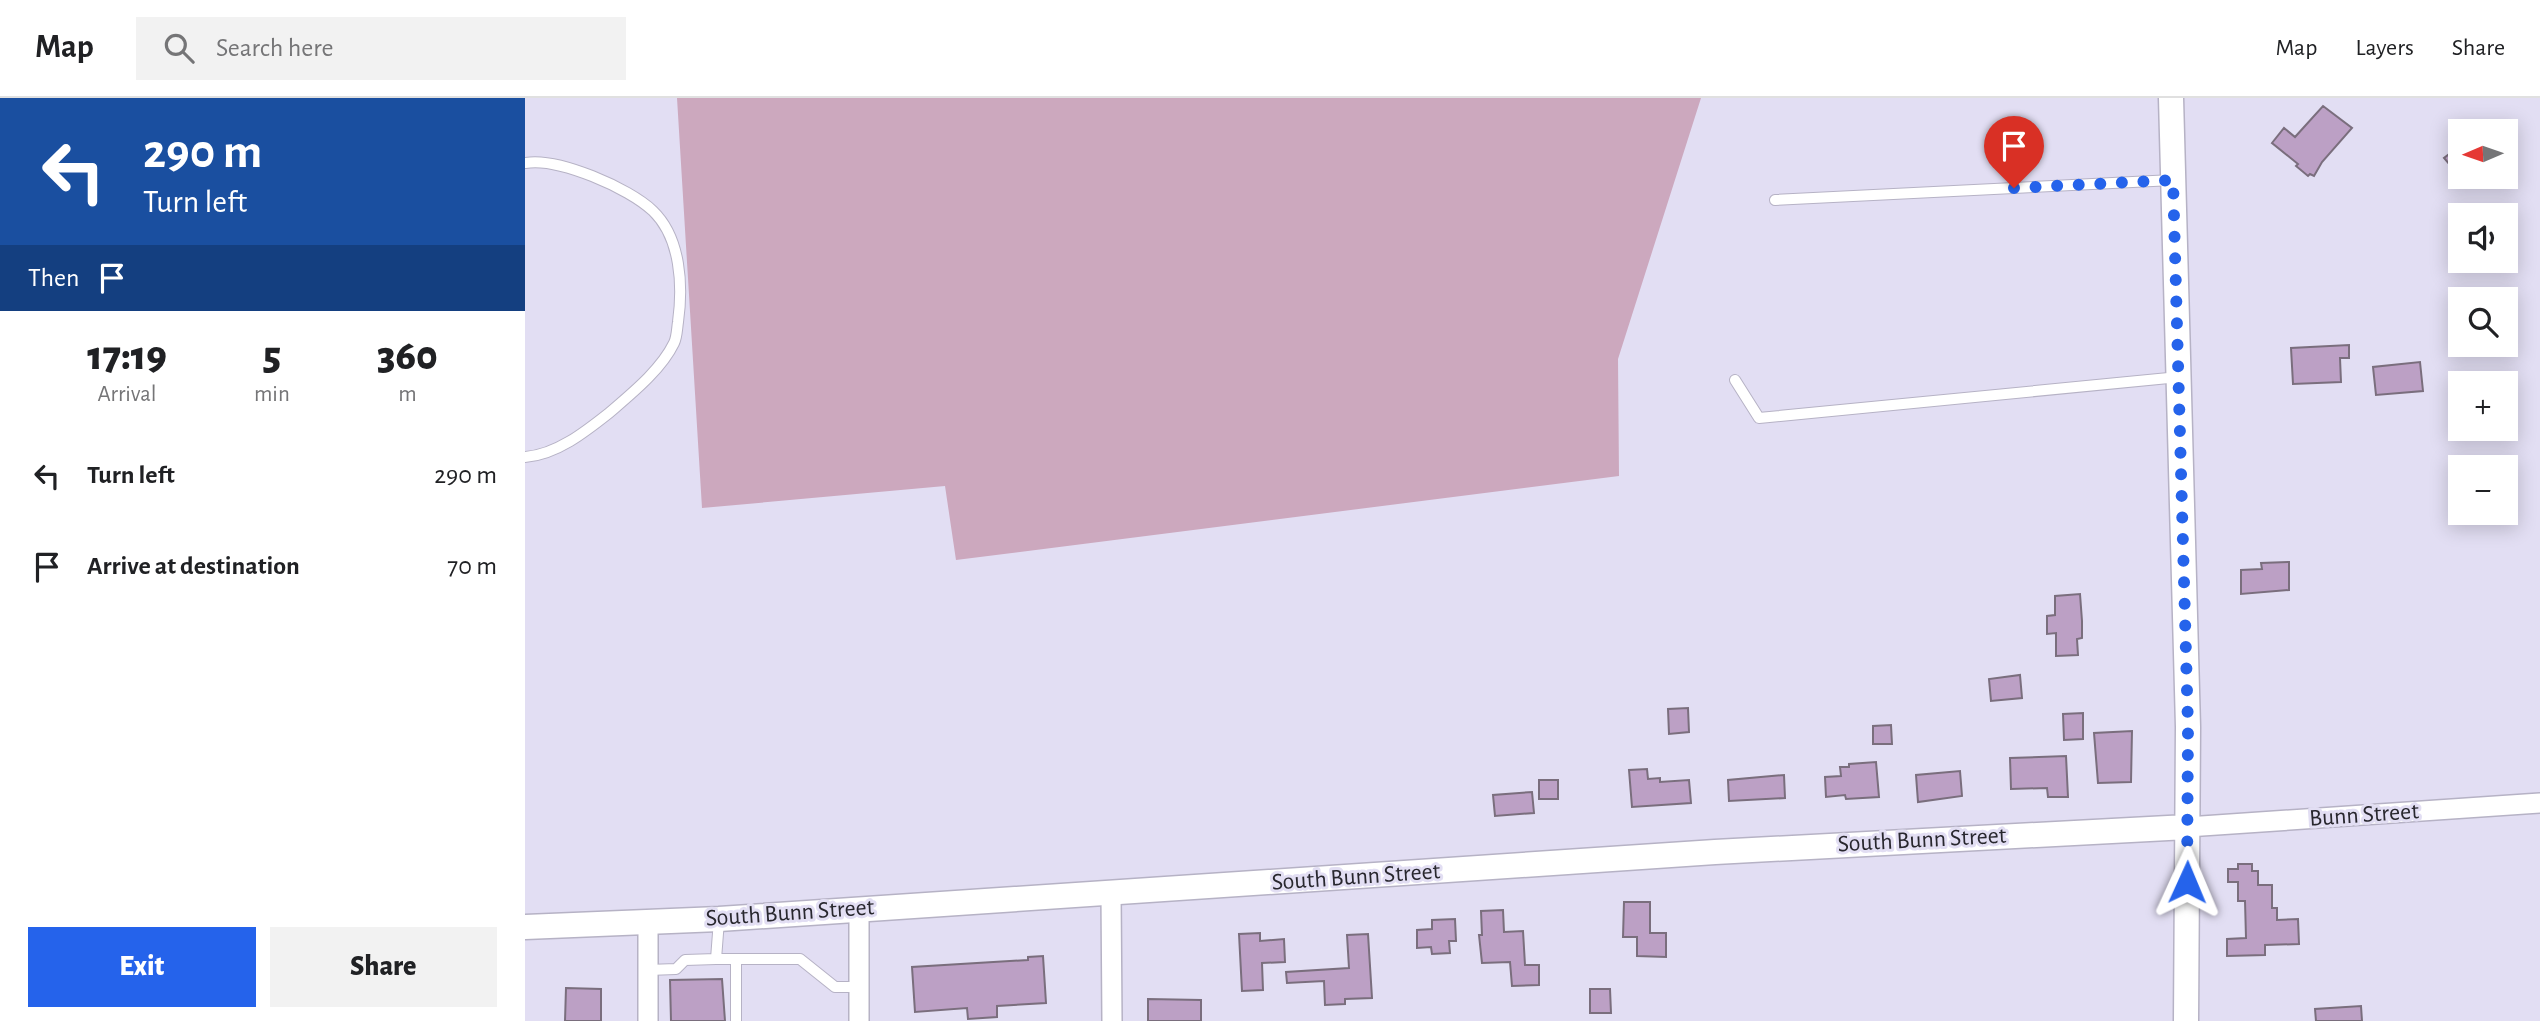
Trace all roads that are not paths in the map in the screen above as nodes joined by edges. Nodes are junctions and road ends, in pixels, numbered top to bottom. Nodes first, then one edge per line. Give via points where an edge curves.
1 (2171, 98) edge
2 (525, 163) edge
3 (2173, 180) junction
4 (1775, 200) dead end
5 (2180, 377) junction
6 (1735, 380) dead end
7 (525, 457) edge
8 (2540, 803) edge
9 (2187, 827) junction
10 (1111, 893) junction
11 (859, 909) junction
12 (719, 919) junction
13 (648, 922) junction
14 (525, 927) edge
15 (716, 959) junction
16 (736, 959) junction
17 (648, 970) junction
18 (860, 987) junction
19 (648, 1021) edge
20 (736, 1021) edge
21 (859, 1021) edge
22 (1112, 1021) edge
23 (2186, 1021) edge

1 - 3 street
2 - 7 lane via 565,167 607,181 653,211 669,235 679,269 681,301 675,342 654,371 584,433 538,456
3 - 4 lane
3 - 5 street
5 - 6 lane via 1759,418
5 - 9 street
8 - 9 street, Bunn Street
9 - 10 street, South Bunn Street via 1715,852
9 - 23 street
10 - 11 street, South Bunn Street
10 - 22 street
11 - 12 street, South Bunn Street
11 - 18 street
12 - 13 street, South Bunn Street
12 - 15 lane
13 - 14 street, South Bunn Street
13 - 17 street
15 - 16 lane
15 - 17 lane via 685,960 676,969
16 - 18 lane via 800,959 835,987
16 - 20 lane
17 - 19 street
18 - 21 street

